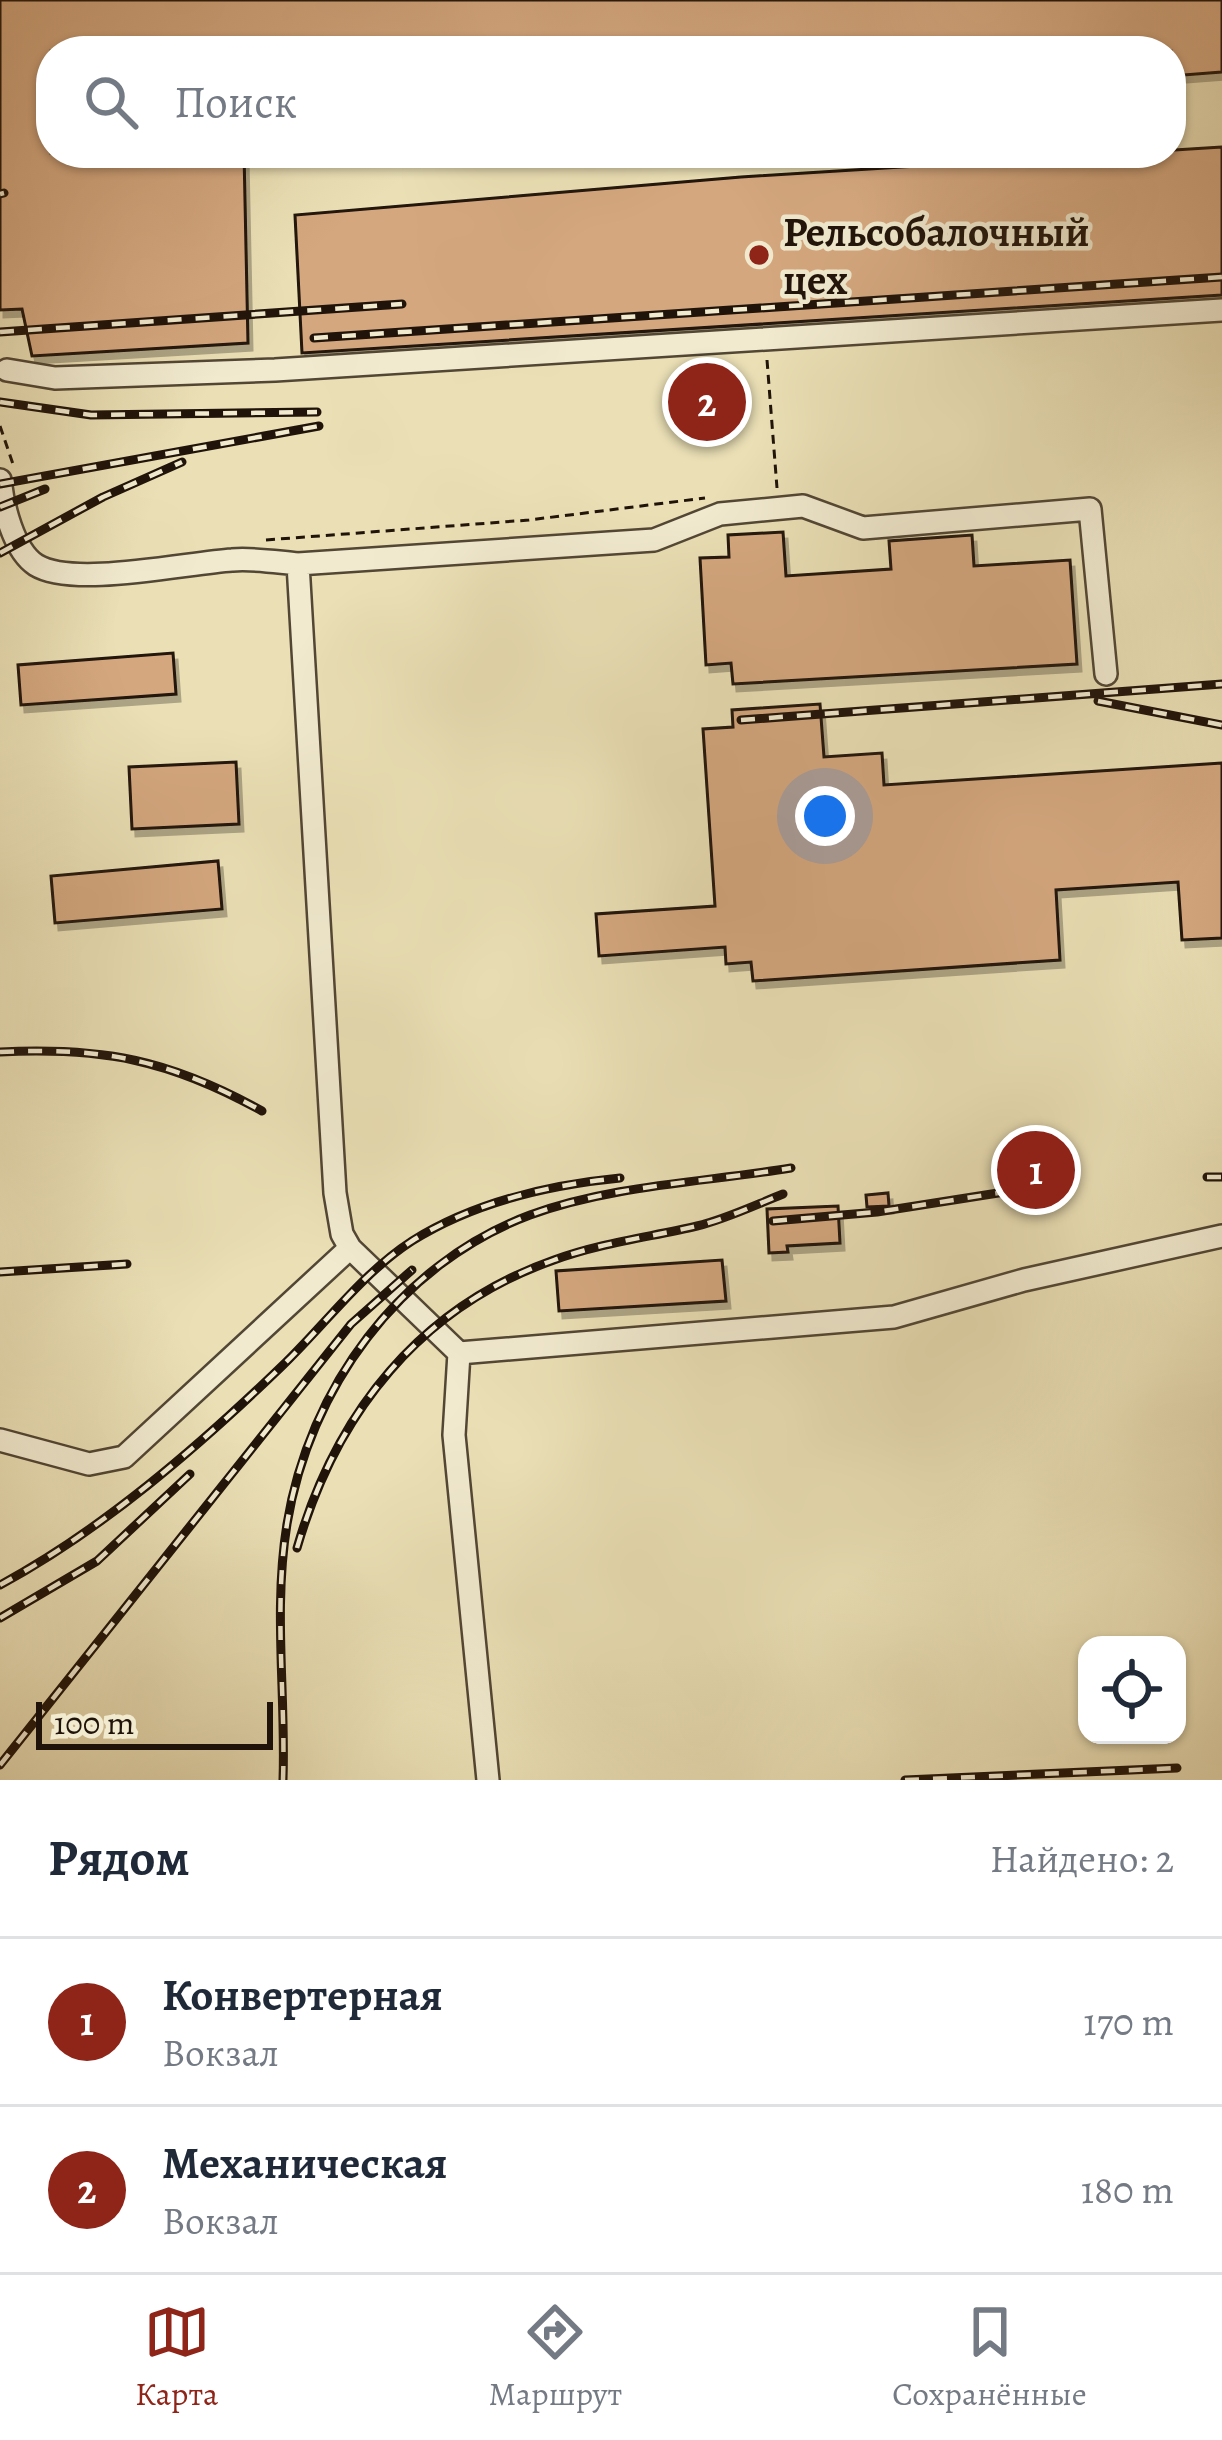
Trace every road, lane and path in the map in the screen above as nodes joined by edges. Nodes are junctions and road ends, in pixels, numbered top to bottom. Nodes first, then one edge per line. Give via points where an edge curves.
1 (1222, 310) edge
2 (766, 340) junction
3 (2, 374) edge
4 (0, 426) edge
5 (9, 481) edge
6 (777, 491) dead end
7 (710, 498) dead end
8 (264, 541) dead end
9 (298, 564) junction
10 (1106, 674) dead end
11 (1222, 1236) edge
12 (350, 1249) junction
13 (459, 1353) junction
14 (0, 1440) edge
15 (488, 1780) edge

1 - 2 lane
2 - 3 lane via 231,371
2 - 6 path
4 - 5 path
5 - 9 lane via 24,552 48,571 238,559
7 - 8 path
9 - 10 lane via 654,540 721,514 802,506 863,528 1090,509
9 - 12 lane via 335,1193
11 - 13 lane via 894,1317
12 - 13 lane
12 - 14 lane via 124,1457 89,1464
13 - 15 lane via 454,1435

